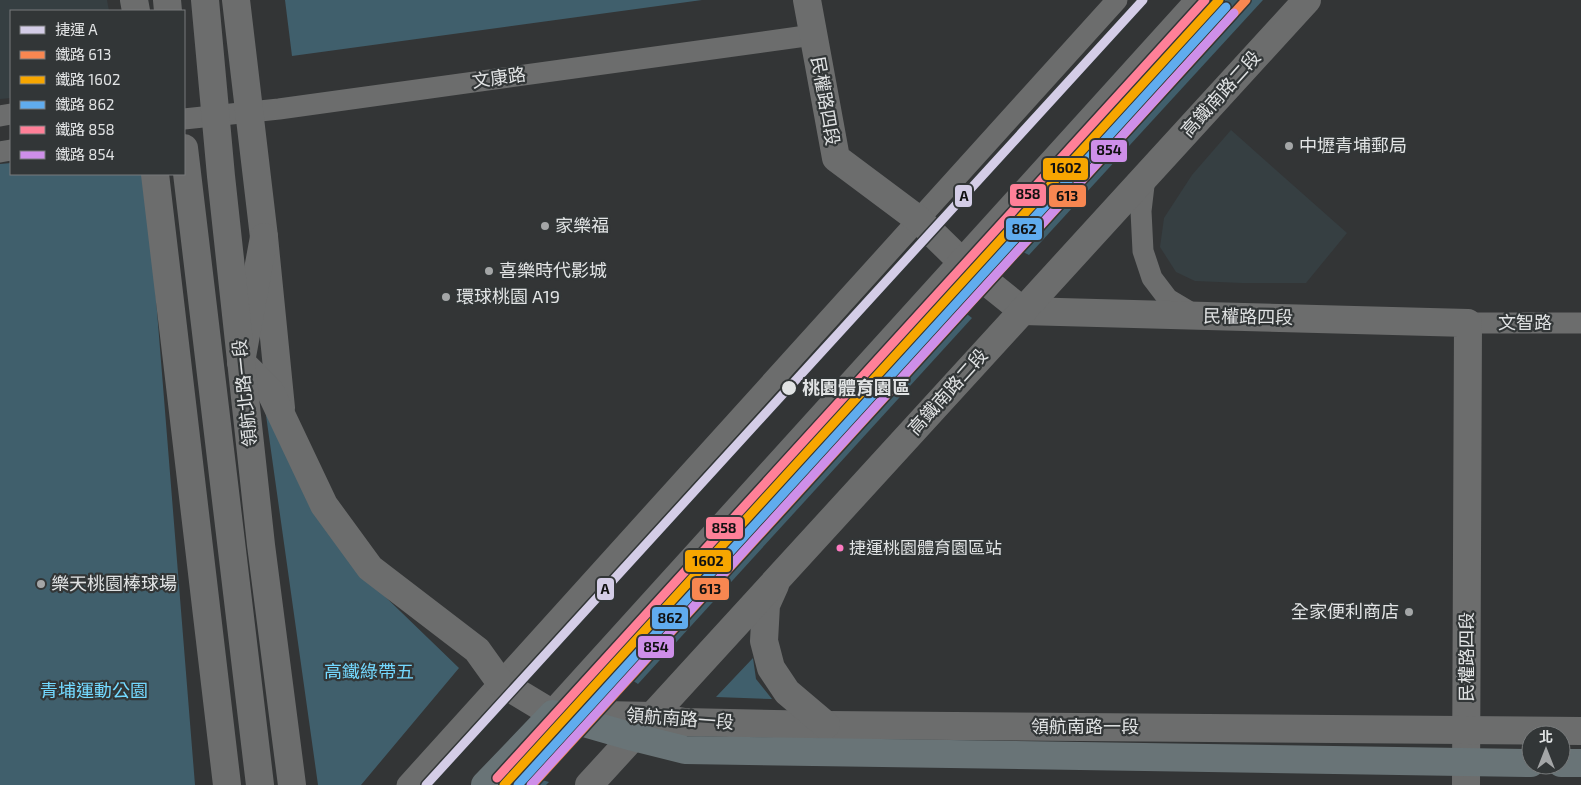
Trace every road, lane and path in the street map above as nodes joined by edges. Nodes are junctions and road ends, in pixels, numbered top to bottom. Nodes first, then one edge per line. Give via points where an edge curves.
1 (205, 0) edge
2 (236, 0) edge
3 (807, 0) edge
4 (1117, 0) edge
5 (1200, 0) edge
6 (1307, 0) edge
7 (813, 35) junction
8 (249, 113) junction
9 (216, 115) junction
10 (185, 119) edge
11 (185, 156) edge
12 (155, 175) edge
13 (1146, 177) junction
14 (919, 220) junction
15 (264, 237) junction
16 (962, 262) junction
17 (1022, 311) junction
18 (1195, 316) junction
19 (1468, 323) junction
20 (1581, 323) edge
21 (241, 362) junction
22 (281, 412) junction
23 (778, 578) junction
24 (500, 682) junction
25 (553, 714) junction
26 (653, 716) junction
27 (826, 725) junction
28 (1467, 730) junction
29 (1581, 731) edge
30 (633, 737) junction
31 (1521, 765) edge
32 (1466, 774) edge
33 (226, 785) edge
34 (260, 785) edge
35 (292, 785) edge
36 (407, 785) edge
37 (485, 785) edge
38 (589, 785) edge

1 - 9 street, 領航北路一段
2 - 8 street, 領航北路一段
3 - 7 street, 民權路四段
4 - 14 street
5 - 16 street
6 - 13 street, 高鐵南路二段
7 - 8 street, 文康路
7 - 14 street, 民權路四段 via 836,158
8 - 9 street, 文康路
8 - 15 street, 領航北路一段
9 - 10 street, 文康路
9 - 21 street, 領航北路一段
11 - 34 street, 領航北路一段
12 - 33 street
13 - 17 street, 高鐵南路二段
13 - 18 street via 1141,210 1143,251 1152,278 1168,299
14 - 16 street, 民權路四段
14 - 24 street
15 - 21 street
15 - 22 street, 領航北路一段
16 - 17 street, 民權路四段
16 - 25 street
17 - 18 street, 民權路四段
17 - 23 street, 高鐵南路二段
18 - 19 street, 民權路四段
19 - 20 street, 文智路
19 - 28 street, 民權路四段
21 - 22 street via 270,391
21 - 35 street, 領航北路一段
22 - 24 street via 324,505 370,568 477,650
23 - 26 street, 高鐵南路二段
23 - 27 street via 766,606 764,641 771,668 787,692
24 - 25 street
24 - 36 street
25 - 26 street, 領航南路一段
25 - 30 main road, 領航南路一段
25 - 37 main road
26 - 27 street, 領航南路一段 via 684,722
26 - 30 street, 高鐵南路二段
27 - 28 street, 領航南路一段
28 - 29 street, 領航南路一段
28 - 32 street, 民權路四段
30 - 32 main road, 領航南路一段 via 685,750
30 - 38 street, 高鐵南路二段
31 - 32 main road, 領航南路一段

